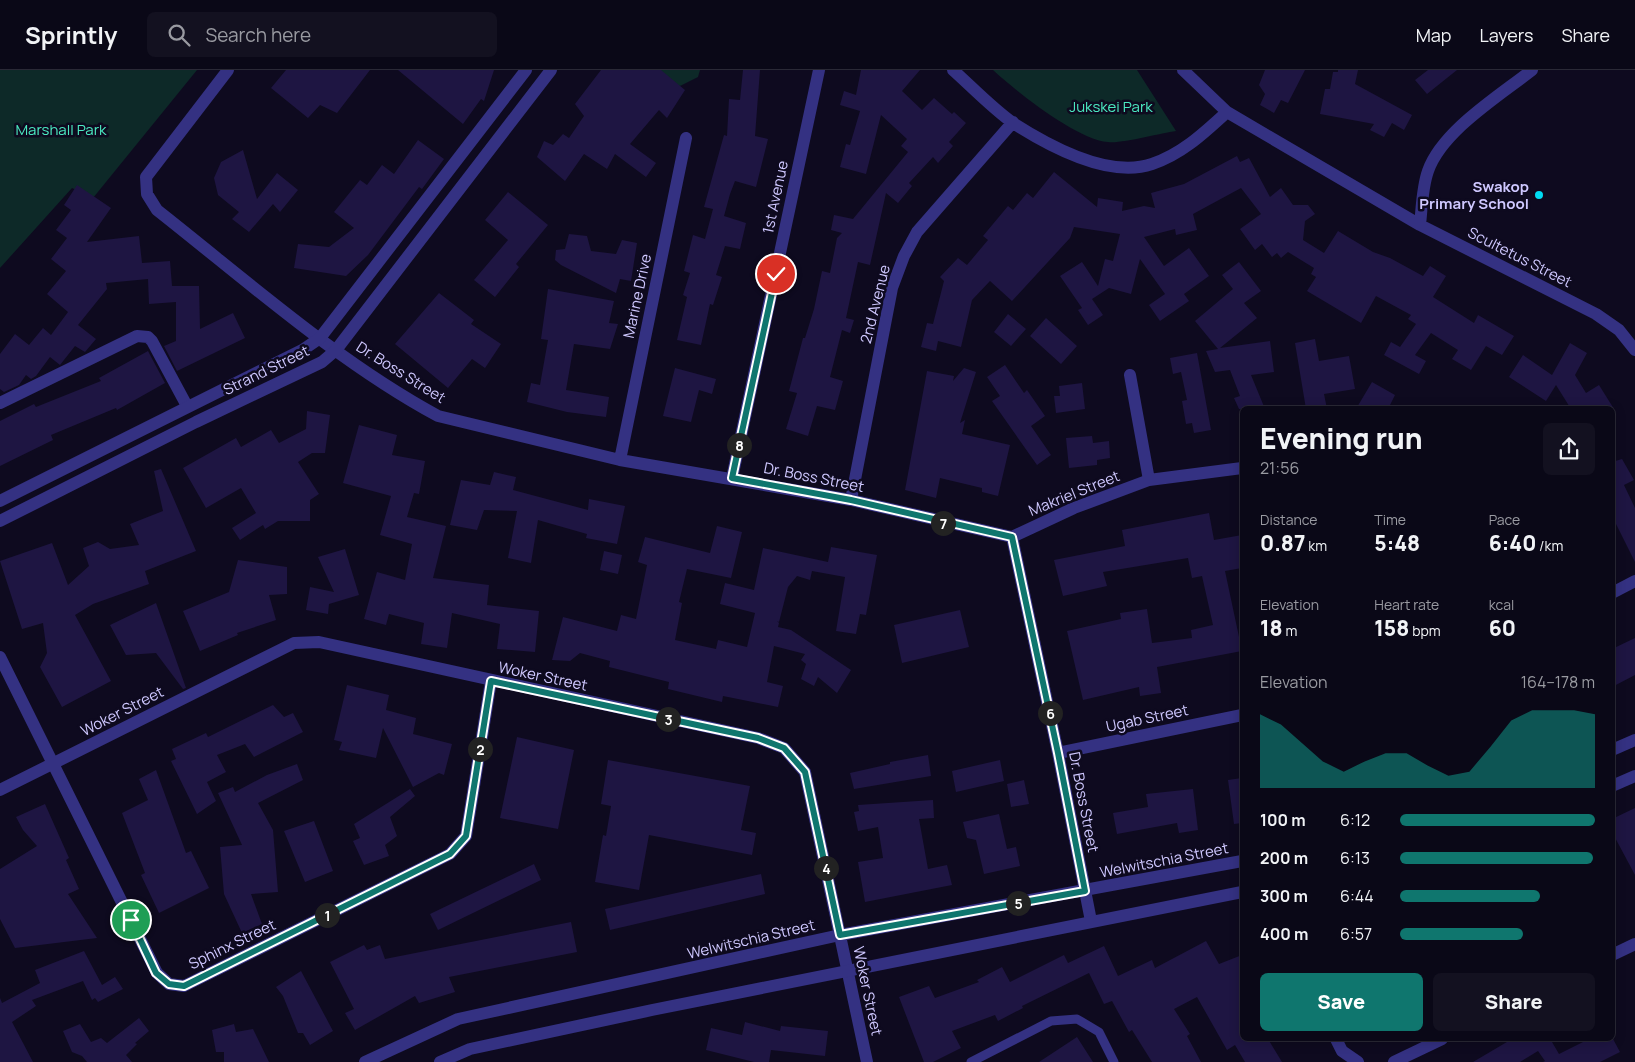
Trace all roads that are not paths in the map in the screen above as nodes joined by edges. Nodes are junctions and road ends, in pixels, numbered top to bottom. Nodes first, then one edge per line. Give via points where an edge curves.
1 (228, 70) edge
2 (526, 70) edge
3 (551, 70) edge
4 (819, 70) edge
5 (953, 70) edge
6 (1183, 70) edge
7 (1532, 70) edge
8 (1227, 112) junction
9 (1013, 122) junction
10 (686, 138) dead end
11 (1420, 225) junction
12 (320, 338) junction
13 (336, 350) junction
14 (1635, 350) edge
15 (1130, 375) dead end
16 (0, 403) edge
17 (187, 406) junction
18 (620, 460) junction
19 (1240, 468) edge
20 (732, 478) junction
21 (1149, 480) junction
22 (851, 500) junction
23 (0, 501) edge
24 (0, 521) edge
25 (1012, 537) junction
26 (1635, 582) edge
27 (1615, 592) edge
28 (0, 657) edge
29 (491, 681) junction
30 (1240, 715) edge
31 (1635, 740) edge
32 (1615, 749) edge
33 (1058, 753) junction
34 (53, 764) junction
35 (1635, 776) edge
36 (1615, 785) edge
37 (0, 790) edge
38 (1240, 861) edge
39 (1085, 891) junction
40 (1240, 892) edge
41 (1091, 921) junction
42 (840, 935) junction
43 (1635, 944) edge
44 (1615, 954) edge
45 (847, 970) junction
46 (1337, 1041) edge
47 (1438, 1041) edge
48 (365, 1062) edge
49 (440, 1062) edge
50 (867, 1062) edge
51 (971, 1062) edge
52 (1114, 1062) edge
53 (1358, 1062) edge
54 (1394, 1062) edge

1 - 12 street, Dr. Boss Street via 146,177 147,194 157,210
2 - 12 street, Strand Street
3 - 13 street, Strand Street
4 - 20 street, 1st Avenue
5 - 9 street
6 - 8 street, Scultetus Street
7 - 11 street via 1455,131 1440,148 1425,181
8 - 9 street via 1190,146 1151,164 1120,168 1082,159
8 - 11 street, Scultetus Street
9 - 22 street, 2nd Avenue via 917,232 904,256 892,288
10 - 18 street, Marine Drive
11 - 14 street, Scultetus Street via 1596,314 1619,330
12 - 13 street, Dr. Boss Street
12 - 17 street, Strand Street via 304,349
13 - 18 street, Dr. Boss Street via 438,416
13 - 24 street, Strand Street via 322,362
15 - 21 street
16 - 17 street via 137,336 143,336 152,341
17 - 23 street, Strand Street
18 - 20 street, Dr. Boss Street
19 - 21 street, Makriel Street
20 - 22 street, Dr. Boss Street
21 - 25 street, Makriel Street via 1074,508
22 - 25 street, Dr. Boss Street
25 - 33 street, Dr. Boss Street
26 - 27 street
28 - 34 street, Sphinx Street
29 - 34 street, Woker Street via 318,642 294,643
29 - 34 street, Sphinx Street via 466,836 450,854 184,986 169,984 156,973
29 - 42 street, Woker Street via 758,738 784,748 805,772
30 - 33 street, Ugab Street
31 - 32 street
33 - 39 street, Dr. Boss Street
34 - 37 street, Woker Street
35 - 36 street
38 - 39 street, Welwitschia Street
39 - 41 street, Dr. Boss Street
39 - 42 street, Welwitschia Street
40 - 41 street
41 - 45 street
42 - 45 street, Woker Street
42 - 48 street, Welwitschia Street via 458,1019
43 - 44 street
45 - 49 street via 470,1049
45 - 50 street, Woker Street
46 - 53 street via 1342,1051
47 - 54 street
51 - 52 lane via 1051,1021 1077,1020 1099,1032

